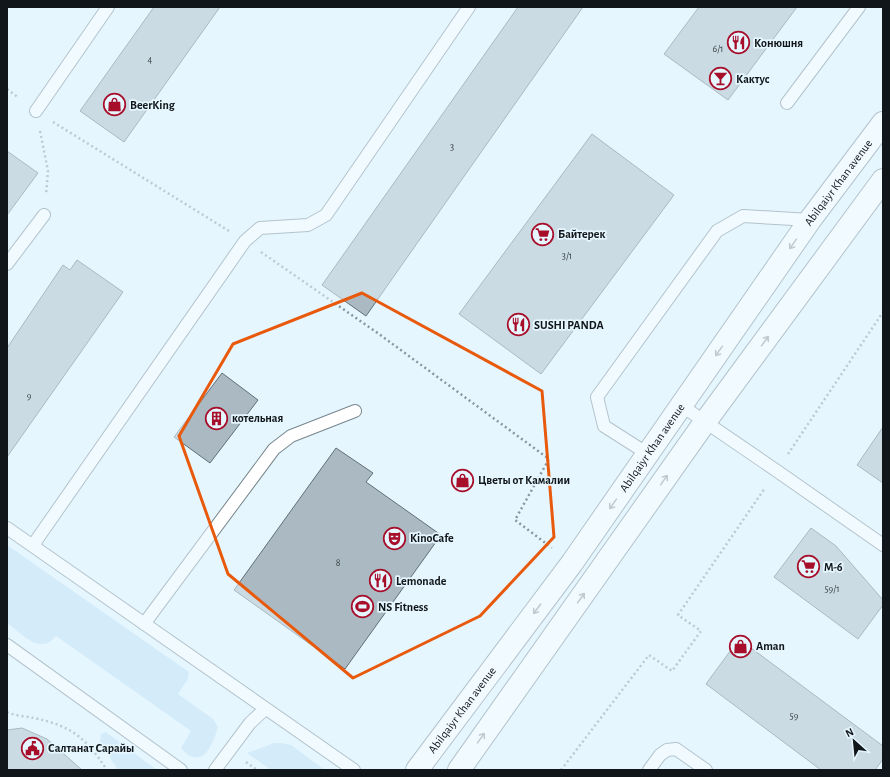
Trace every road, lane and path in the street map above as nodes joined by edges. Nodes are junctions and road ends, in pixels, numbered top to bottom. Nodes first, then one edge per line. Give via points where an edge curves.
1 (108, 7) edge
2 (469, 7) edge
3 (859, 7) edge
4 (7, 89) edge
5 (787, 103) dead end
6 (36, 111) junction
7 (883, 123) edge
8 (883, 180) edge
9 (44, 215) joint
10 (810, 220) junction
11 (245, 241) junction
12 (7, 264) edge
13 (883, 312) edge
14 (682, 406) junction
15 (355, 411) dead end
16 (705, 422) junction
17 (648, 454) junction
18 (777, 471) junction
19 (7, 528) edge
20 (33, 545) junction
21 (883, 545) edge
22 (572, 563) junction
23 (144, 624) junction
24 (7, 645) edge
25 (265, 709) junction
26 (7, 712) edge
27 (245, 762) dead end
28 (107, 770) edge
29 (181, 770) edge
30 (215, 770) edge
31 (257, 770) edge
32 (354, 770) edge
33 (417, 770) edge
34 (459, 770) edge
35 (561, 770) edge
36 (649, 770) edge
37 (706, 770) edge

1 - 6 lane
2 - 11 lane via 326,215 308,225 260,228
3 - 5 lane
4 - 6 path
6 - 9 path via 48,171
6 - 11 path
7 - 10 main road, Abilqaiyr Khan avenue
16 -> 8 main road
9 - 12 lane
10 -> 14 main road, Abilqaiyr Khan avenue
10 - 17 lane via 743,216 717,231 597,397 604,426
11 - 20 lane
11 - 22 path via 379,334 549,459 515,520
13 - 18 path
14 - 16 lane
14 - 17 main road, Abilqaiyr Khan avenue
15 - 23 lane via 291,436 274,449
16 - 18 lane
34 -> 16 main road
17 -> 22 main road, Abilqaiyr Khan avenue
18 - 21 lane
18 - 35 path via 678,615 701,631 672,672 649,655
19 - 20 lane
20 - 23 lane
22 -> 33 main road, Abilqaiyr Khan avenue
23 - 25 lane
24 - 29 lane
25 - 30 lane via 250,723
25 - 32 lane
26 - 28 path via 52,722 69,729 88,744
27 - 31 path
36 - 37 lane via 660,754 676,749

